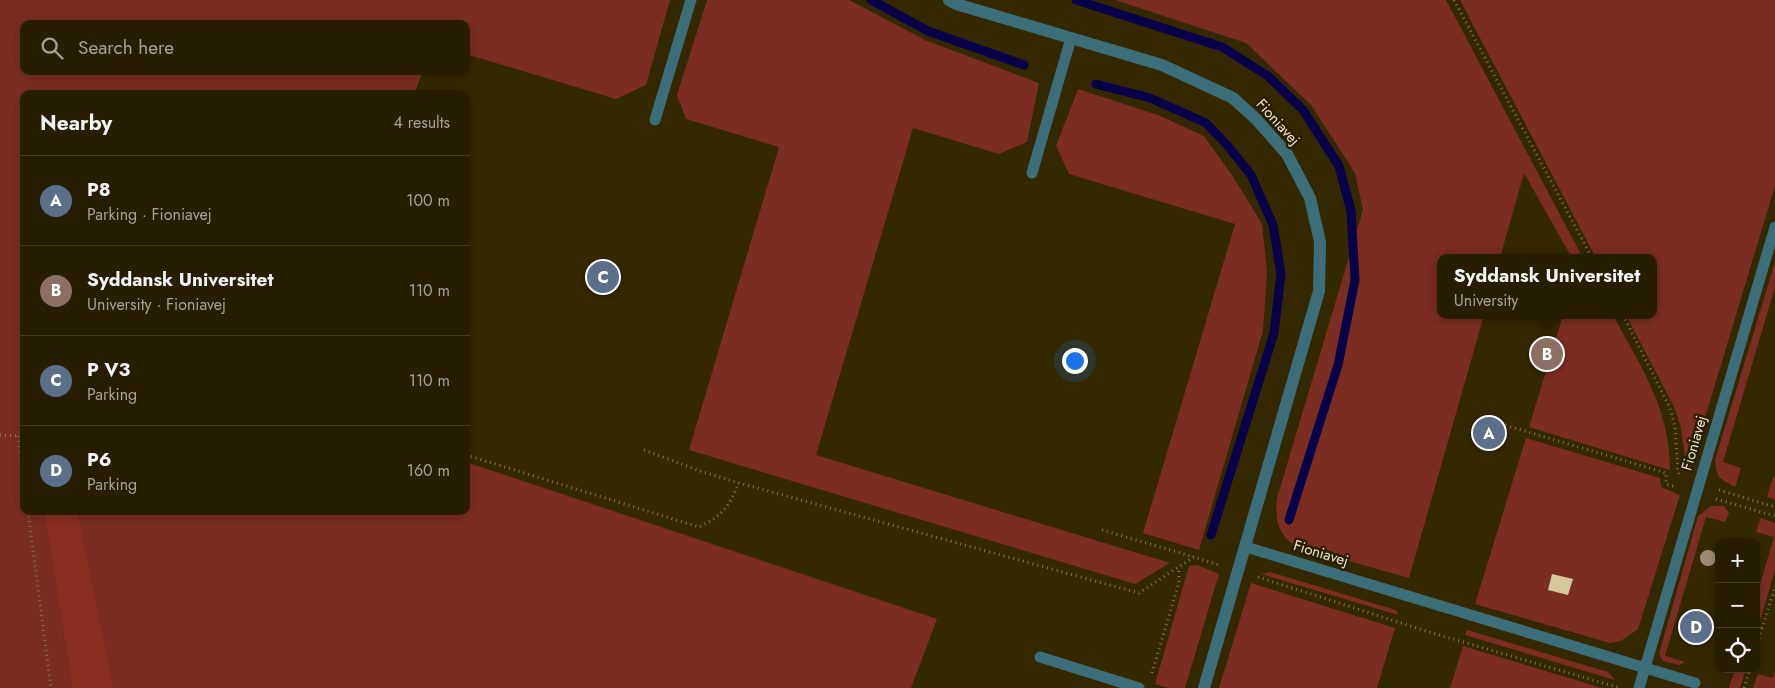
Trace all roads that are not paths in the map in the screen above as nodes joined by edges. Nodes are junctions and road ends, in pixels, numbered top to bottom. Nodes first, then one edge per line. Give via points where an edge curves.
1 (692, 0) edge
2 (948, 0) edge
3 (1071, 38) junction
4 (655, 120) dead end
5 (1032, 173) dead end
6 (1775, 228) edge
7 (1246, 547) junction
8 (1040, 657) dead end
9 (1644, 668) junction
10 (1694, 683) dead end
11 (1140, 688) edge
12 (1204, 688) edge
13 (1638, 688) edge

1 - 4 lane
2 - 3 street, Fioniavej
3 - 5 lane
3 - 7 street, Fioniavej via 1162,65 1233,98 1287,154 1310,198 1320,242 1319,291
6 - 9 lane, Fioniavej
7 - 9 lane, Fioniavej
7 - 12 street, Fioniavej
8 - 11 lane
9 - 10 lane
9 - 13 lane, Fioniavej

